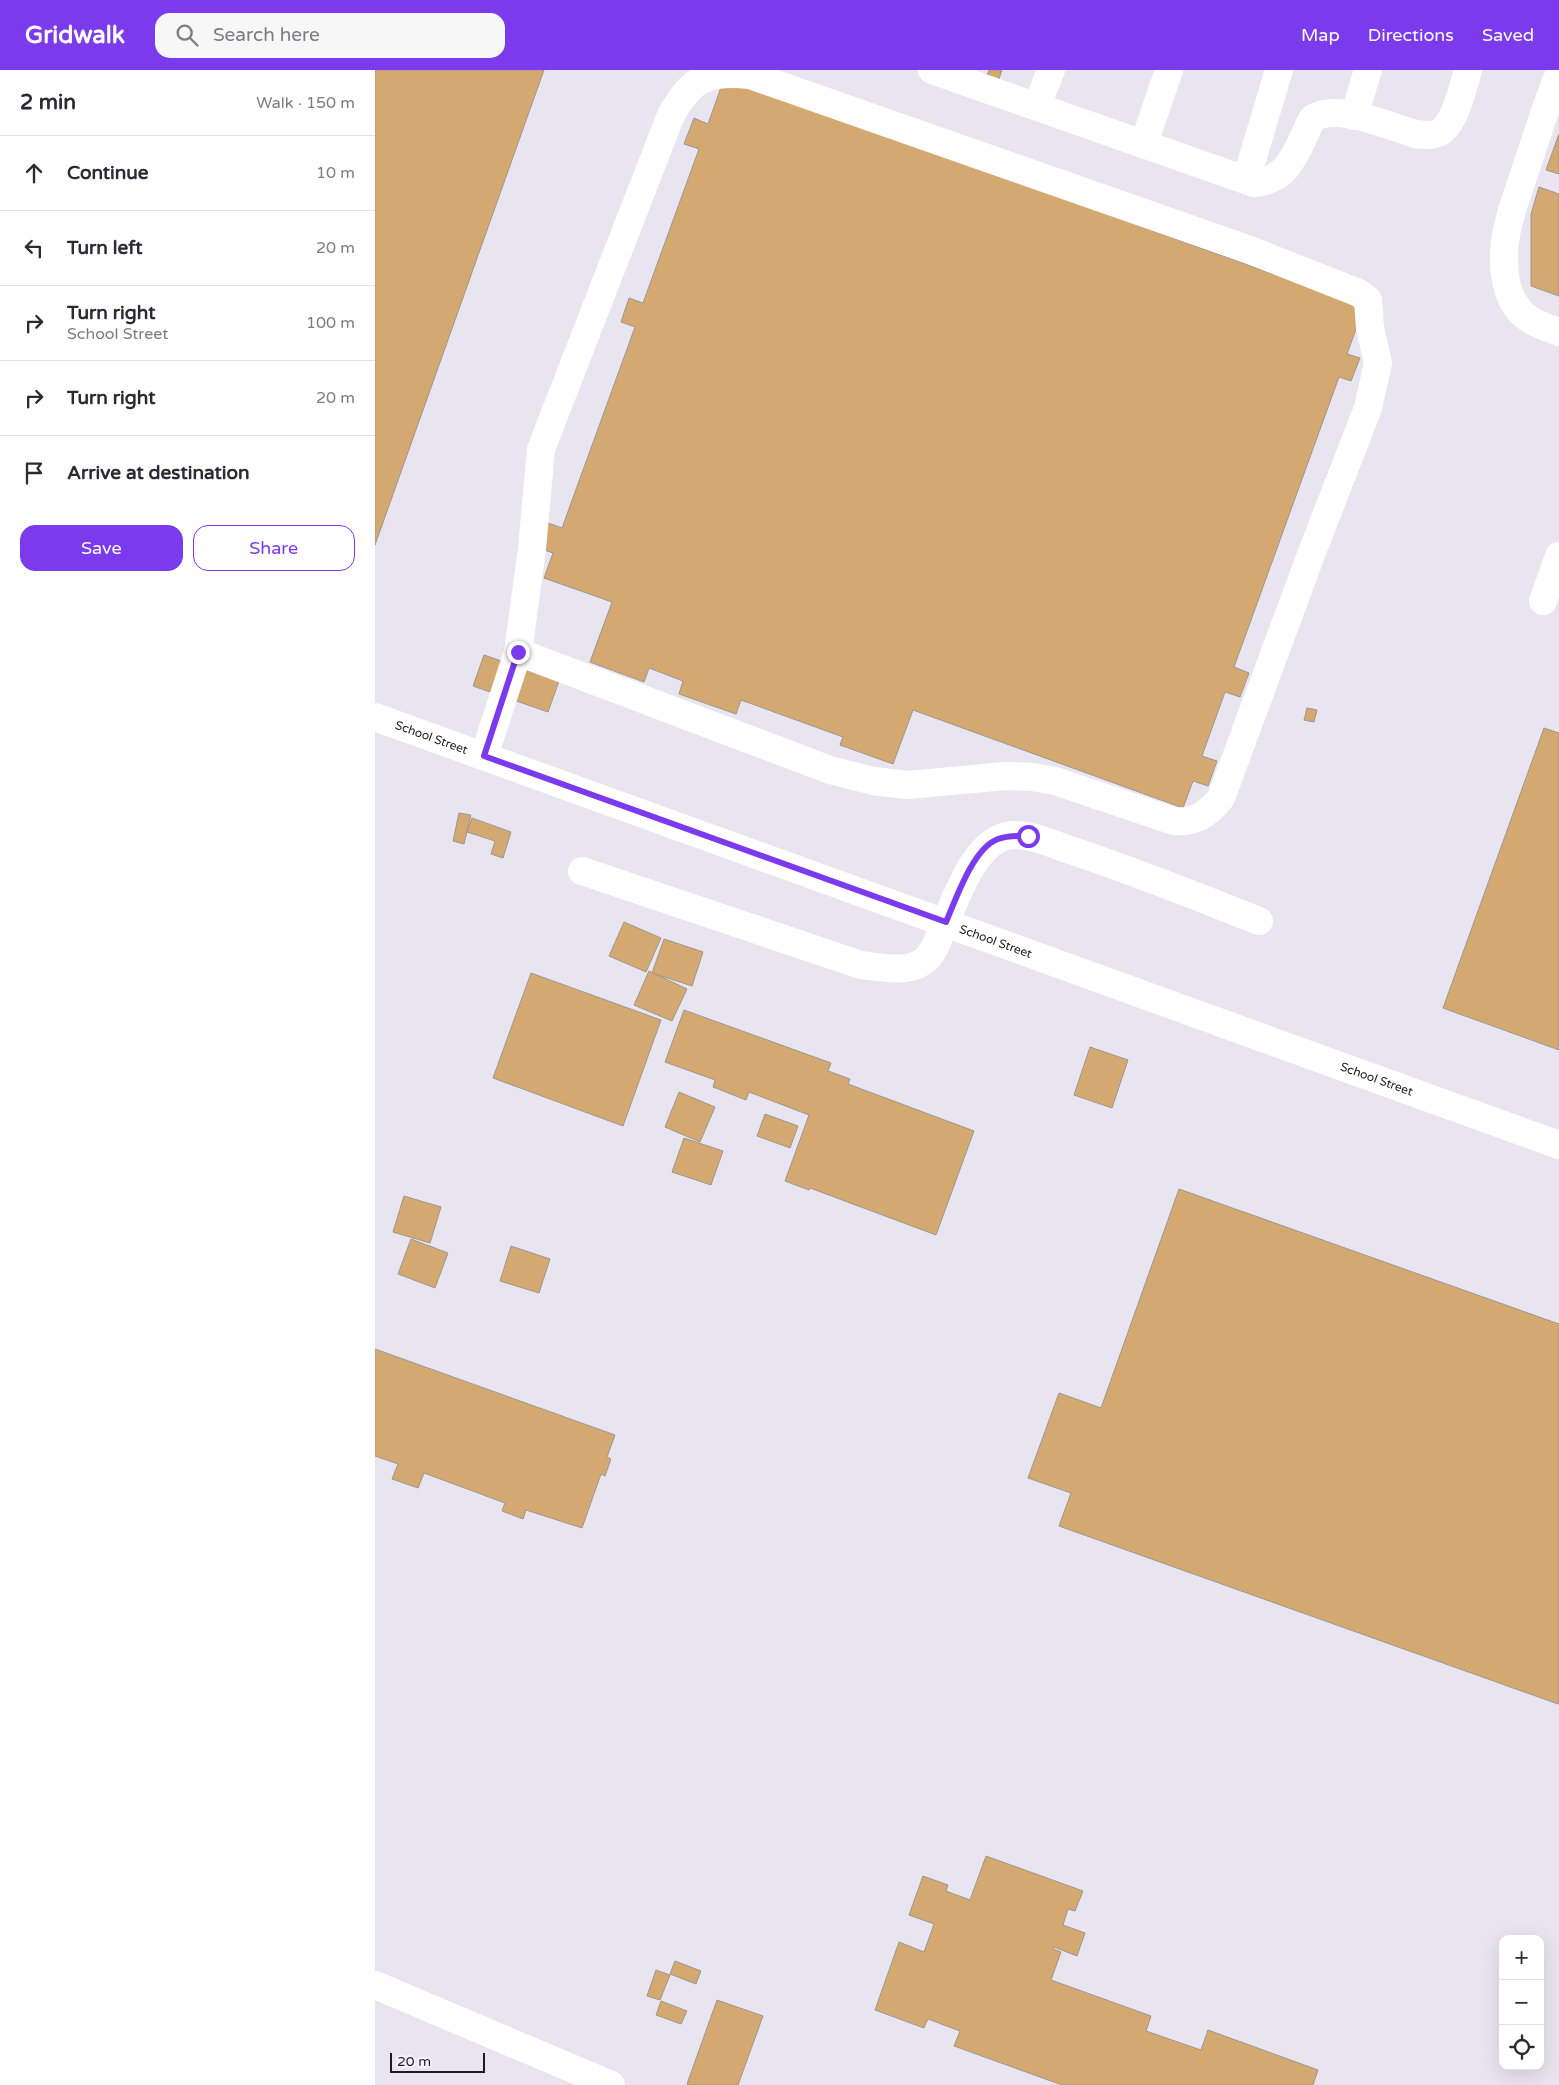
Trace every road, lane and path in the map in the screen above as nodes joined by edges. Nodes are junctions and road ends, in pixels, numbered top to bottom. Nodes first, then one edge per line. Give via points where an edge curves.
1 (932, 70) edge
2 (1051, 70) edge
3 (1169, 70) edge
4 (1279, 70) edge
5 (1367, 70) edge
6 (1468, 70) edge
7 (1559, 74) edge
8 (1037, 106) junction
9 (1354, 116) junction
10 (1144, 143) junction
11 (1247, 180) junction
12 (1559, 332) edge
13 (1559, 556) edge
14 (1543, 602) dead end
15 (518, 652) junction
16 (375, 717) edge
17 (484, 756) junction
18 (582, 871) dead end
19 (1259, 921) dead end
20 (946, 922) junction
21 (1559, 1145) edge
22 (375, 1985) edge
23 (611, 2085) edge

1 - 8 street
2 - 8 street
3 - 10 street
4 - 11 street
5 - 9 street
6 - 9 street via 1452,118 1439,132 1415,134
7 - 12 street via 1517,196 1506,235 1504,258 1505,278 1519,310 1541,325
8 - 10 street
9 - 11 street via 1338,112 1318,115 1312,119 1289,166 1268,182
10 - 11 street
13 - 14 street
15 - 15 street via 541,449 671,115 685,90 701,77 721,70 750,75 1247,249 1359,293 1368,300 1378,363 1368,408 1221,798 1201,817 1174,821 1055,781 1033,777 907,785 830,770
15 - 17 street
16 - 17 street, School Street
17 - 20 street, School Street
18 - 20 street via 868,966 902,968 923,962 934,948
19 - 20 street via 1118,866 1028,836 1012,835 997,839 985,848 968,874
20 - 21 street, School Street
22 - 23 street

